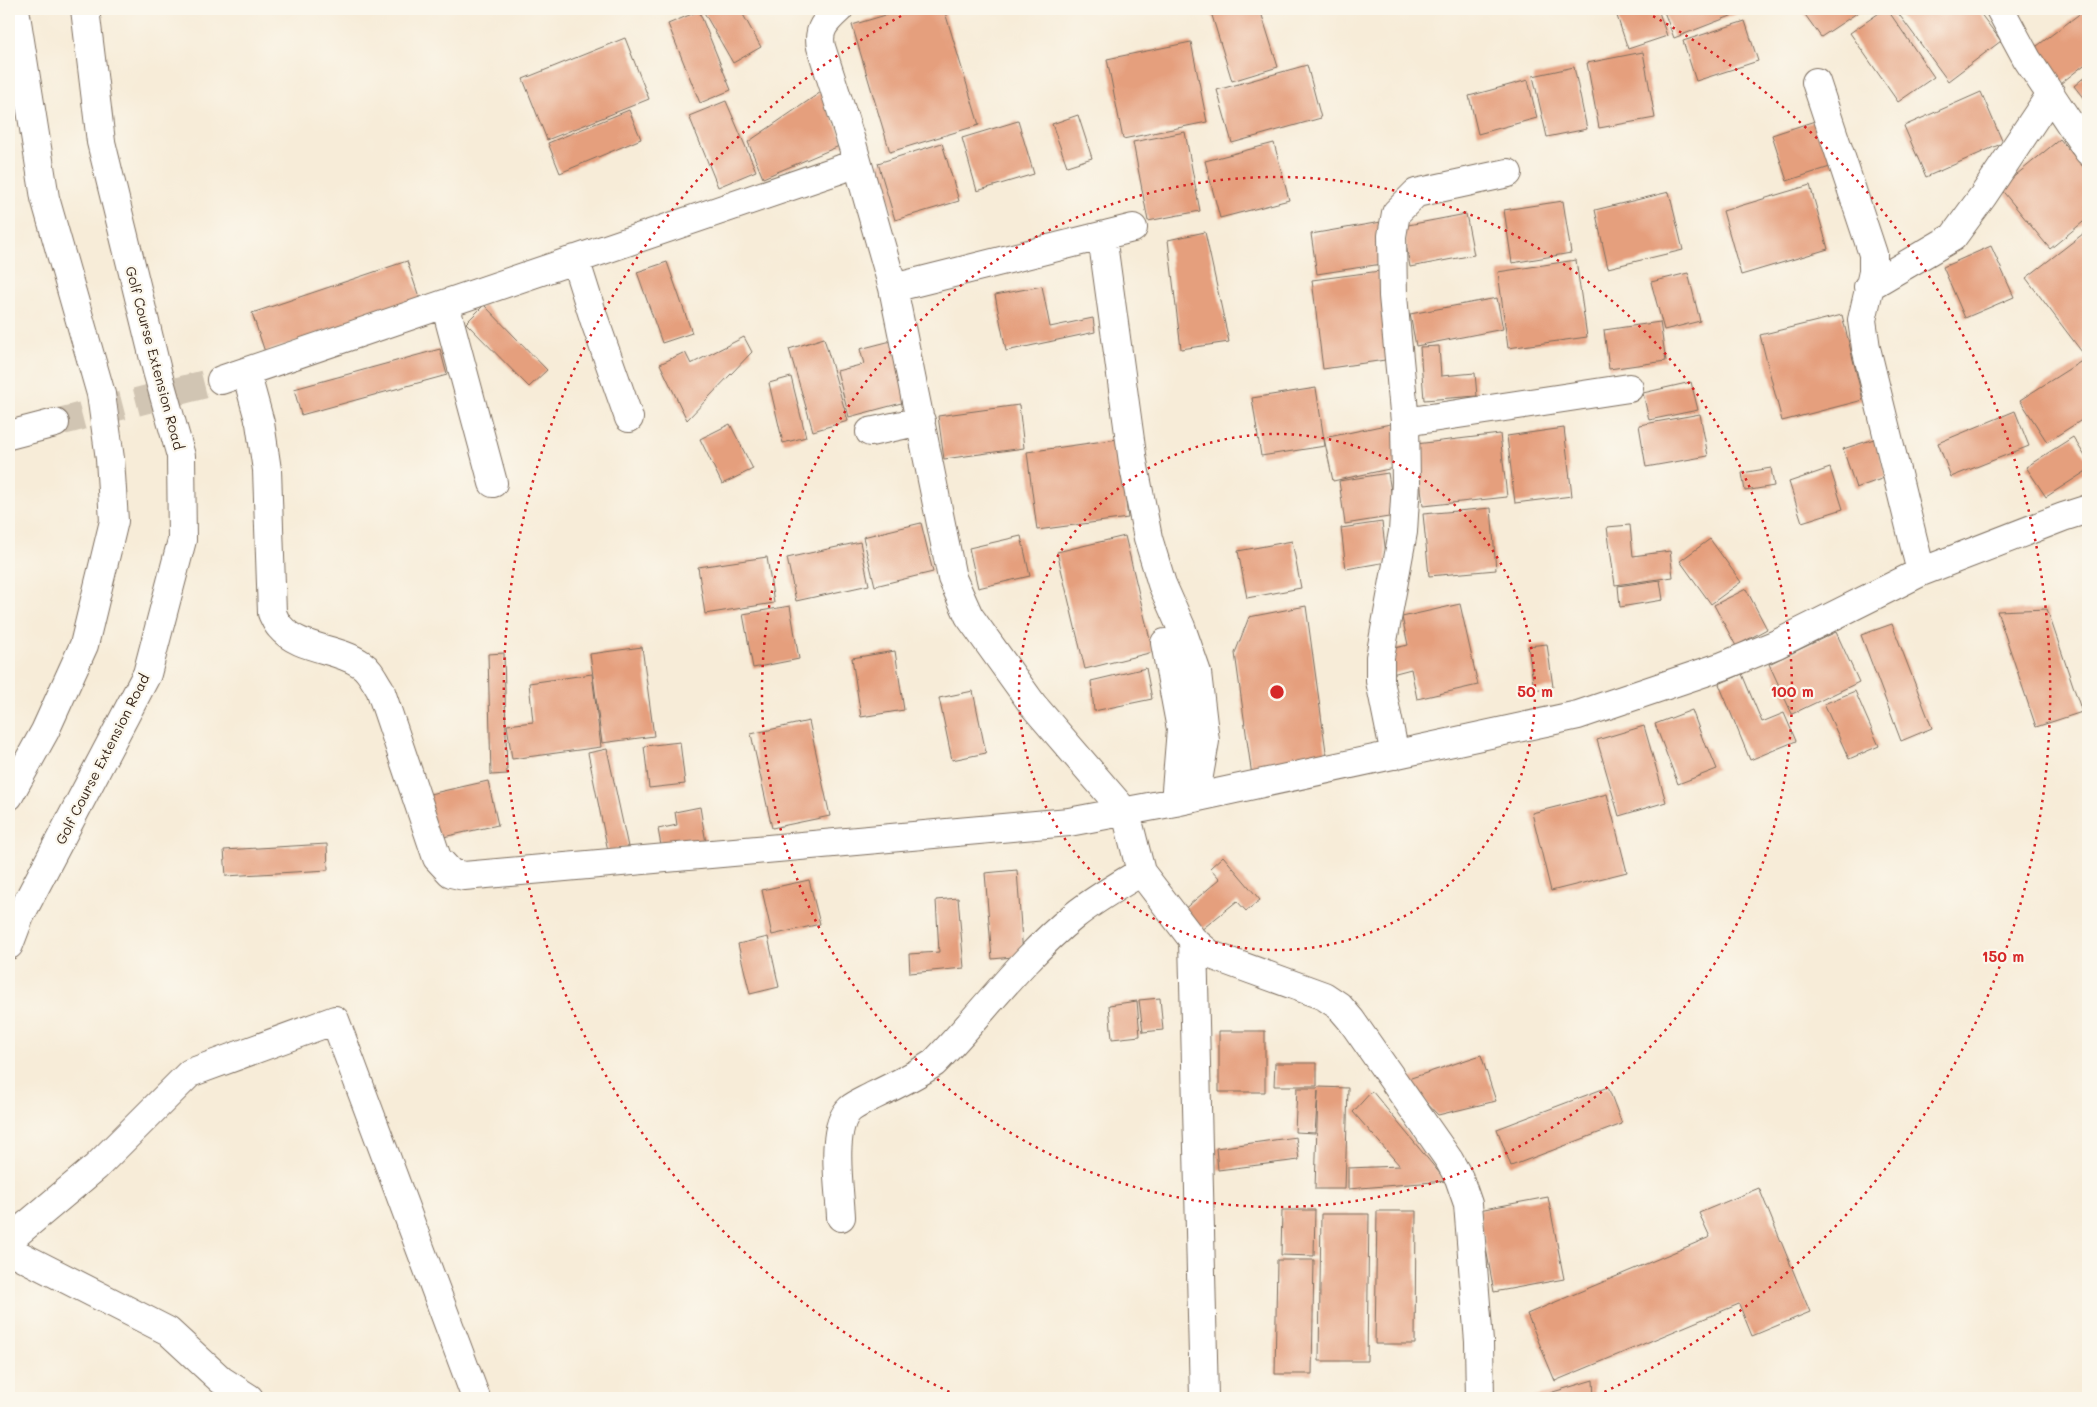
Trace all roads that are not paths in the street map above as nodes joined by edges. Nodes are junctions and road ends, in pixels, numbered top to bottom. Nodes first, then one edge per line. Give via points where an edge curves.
1 (16, 9) edge
2 (85, 9) edge
3 (839, 9) edge
4 (2000, 9) edge
5 (1816, 82) dead end
6 (2051, 94) junction
7 (2088, 151) edge
8 (855, 157) junction
9 (1508, 173) dead end
10 (1133, 228) dead end
11 (1102, 236) junction
12 (575, 259) junction
13 (1868, 287) junction
14 (893, 288) junction
15 (445, 304) junction
16 (246, 372) junction
17 (221, 380) tunnel mouth
18 (1629, 388) dead end
19 (629, 418) dead end
20 (921, 421) junction
21 (1405, 422) junction
22 (54, 423) tunnel mouth
23 (870, 432) dead end
24 (9, 435) edge
25 (493, 483) dead end
26 (2088, 509) edge
27 (1921, 572) junction
28 (1165, 643) dead end
29 (1395, 754) junction
30 (9, 796) edge
31 (1185, 800) junction
32 (1126, 813) junction
33 (1141, 872) junction
34 (1193, 940) junction
35 (9, 944) edge
36 (841, 1217) dead end
37 (9, 1240) edge
38 (9, 1250) edge
39 (1475, 1397) edge
40 (249, 1398) edge
41 (476, 1398) edge
42 (1204, 1398) edge

1 - 30 street via 45,198 100,394 110,459 114,522 84,645 45,731
2 - 35 street, Golf Course Extension Road via 101,142 181,456 182,540 147,674 20,916
3 - 8 street via 823,24 819,39
4 - 6 street via 2027,59
5 - 13 street via 1873,254 1873,272
6 - 7 street
6 - 13 street via 1953,237
8 - 12 street via 850,165 841,169
8 - 14 street
9 - 21 street via 1416,193 1396,213 1392,236 1393,296
10 - 11 street
11 - 14 street
11 - 31 street via 1133,462 1148,538 1162,584 1197,673 1205,741
12 - 15 street
12 - 19 street
13 - 27 street via 1862,320 1866,348
14 - 20 street
15 - 16 street
15 - 25 street
16 - 17 street
16 - 32 street via 260,423 267,470 272,613 280,627 293,637 359,662 373,678 380,689 437,858 451,873 464,876 513,872 1069,822
18 - 21 street
20 - 23 street
20 - 32 street via 952,578 969,616 1034,705
21 - 29 street via 1403,532 1380,657 1380,681
22 - 24 street
26 - 27 street
27 - 29 street via 1777,644 1723,666 1578,715
28 - 31 street via 1181,729
29 - 31 street
31 - 32 street
32 - 33 street
33 - 34 street
33 - 36 street via 1091,903 1056,932 934,1063 850,1109 838,1133
34 - 39 street via 1211,955 1324,996 1338,1006 1449,1160 1468,1204 1476,1299
34 - 42 street
37 - 41 street via 96,1167 190,1073 335,1020
38 - 40 street via 168,1331 222,1380

